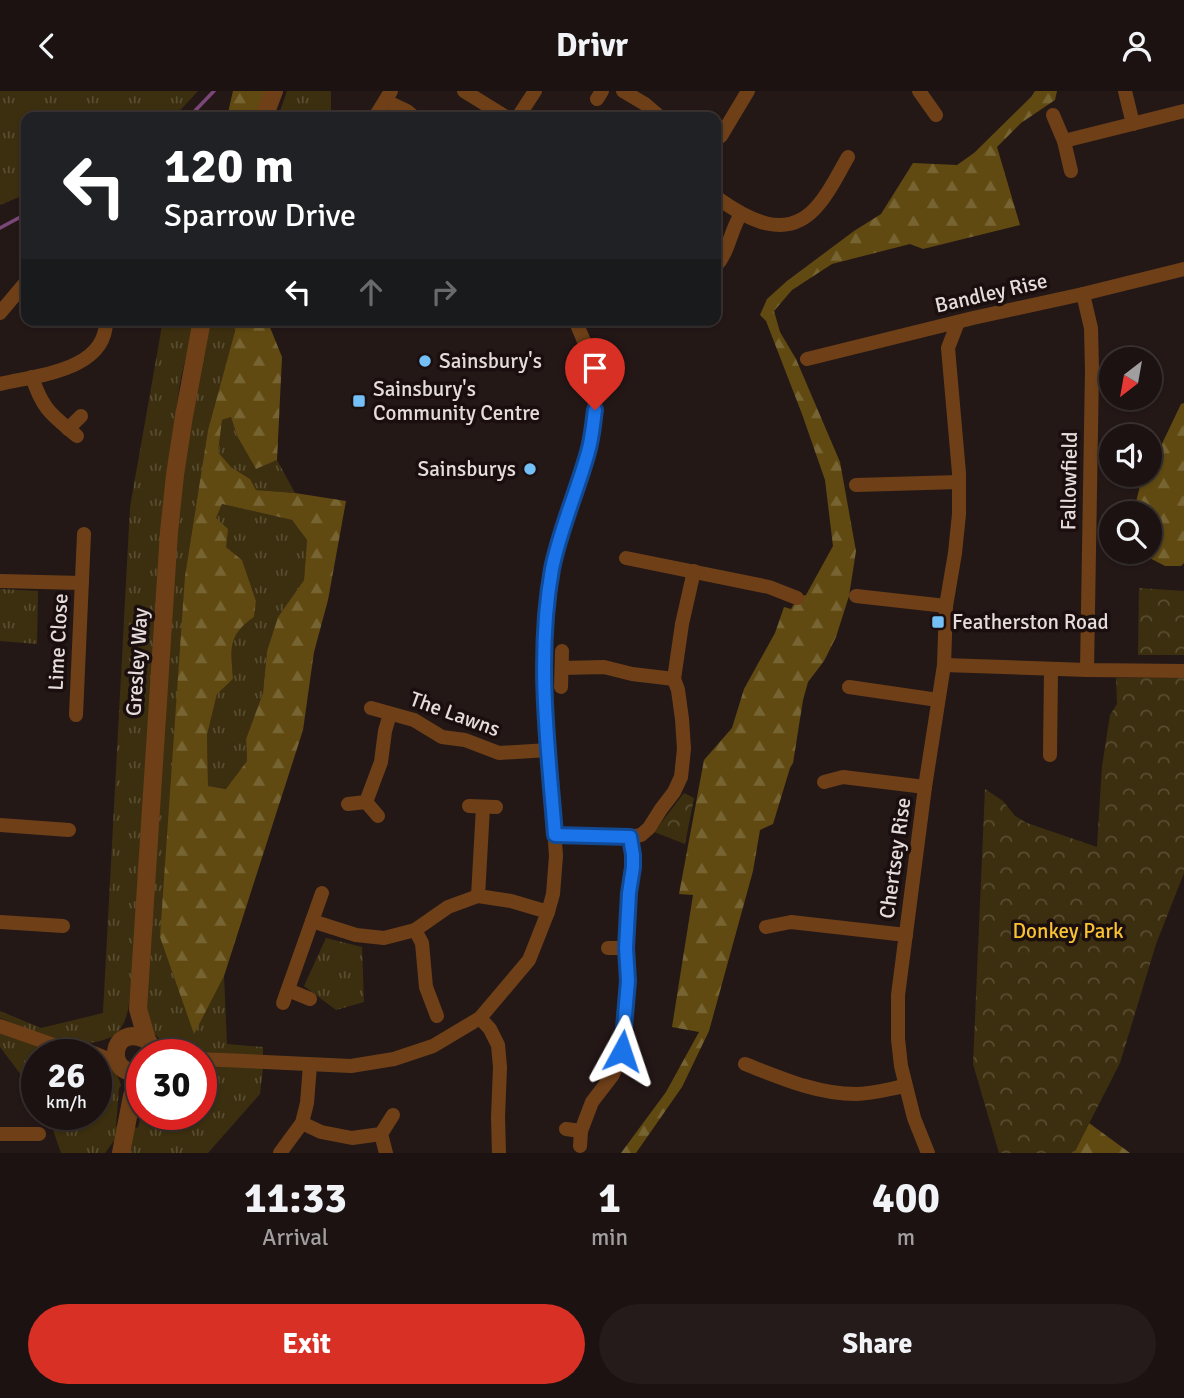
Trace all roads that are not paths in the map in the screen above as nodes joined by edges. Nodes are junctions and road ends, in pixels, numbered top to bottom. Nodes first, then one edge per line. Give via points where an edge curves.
1 (274, 91) edge
2 (464, 91) edge
3 (535, 91) edge
4 (624, 91) edge
5 (748, 91) edge
6 (919, 91) edge
7 (1125, 91) edge
8 (388, 96) edge
9 (1184, 111) edge
10 (266, 112) edge
11 (378, 112) edge
12 (408, 112) edge
13 (498, 112) edge
14 (521, 112) edge
15 (654, 112) edge
16 (936, 115) dead end
17 (1054, 115) dead end
18 (1133, 124) junction
19 (723, 139) edge
20 (1063, 141) junction
21 (849, 156) dead end
22 (1071, 171) dead end
23 (721, 200) edge
24 (741, 214) junction
25 (721, 259) edge
26 (1184, 269) edge
27 (21, 287) edge
28 (1083, 294) junction
29 (2, 307) edge
30 (958, 322) junction
31 (105, 326) edge
32 (201, 326) edge
33 (578, 326) edge
34 (929, 329) junction
35 (948, 348) junction
36 (807, 359) dead end
37 (32, 377) junction
38 (0, 384) edge
39 (81, 416) dead end
40 (959, 482) junction
41 (856, 485) dead end
42 (84, 534) dead end
43 (626, 558) dead end
44 (694, 571) junction
45 (0, 580) edge
46 (82, 583) junction
47 (856, 597) dead end
48 (797, 598) dead end
49 (946, 606) junction
50 (562, 651) dead end
51 (944, 665) junction
52 (562, 668) junction
53 (1051, 669) junction
54 (1087, 670) junction
55 (1184, 671) edge
56 (674, 679) junction
57 (561, 687) dead end
58 (849, 687) dead end
59 (938, 699) junction
60 (71, 707) dead end
61 (371, 708) dead end
62 (390, 714) junction
63 (549, 750) junction
64 (1050, 755) dead end
65 (824, 782) dead end
66 (925, 787) junction
67 (366, 802) junction
68 (348, 804) dead end
69 (483, 807) dead end
70 (378, 815) dead end
71 (0, 825) edge
72 (69, 830) dead end
73 (555, 835) junction
74 (630, 837) junction
75 (322, 893) dead end
76 (478, 896) junction
77 (548, 912) junction
78 (312, 921) junction
79 (0, 922) edge
80 (63, 926) dead end
81 (765, 927) dead end
82 (415, 930) junction
83 (906, 935) junction
84 (608, 948) dead end
85 (626, 948) junction
86 (310, 999) dead end
87 (138, 1009) junction
88 (437, 1016) dead end
89 (480, 1018) junction
90 (0, 1027) edge
91 (34, 1039) edge
92 (123, 1039) junction
93 (139, 1039) edge
94 (148, 1039) edge
95 (112, 1042) edge
96 (217, 1060) edge
97 (744, 1064) dead end
98 (126, 1065) edge
99 (310, 1065) junction
100 (905, 1086) junction
101 (393, 1115) dead end
102 (302, 1123) junction
103 (126, 1127) edge
104 (566, 1129) dead end
105 (581, 1131) junction
106 (0, 1134) edge
107 (39, 1134) dead end
108 (381, 1134) junction
109 (580, 1146) dead end
110 (121, 1153) edge
111 (280, 1153) edge
112 (386, 1153) edge
113 (499, 1153) edge
114 (928, 1153) edge

1 - 10 street
2 - 13 street
3 - 14 street
4 - 15 street
5 - 19 street
6 - 16 street
7 - 18 street
8 - 11 street
8 - 12 street
9 - 18 street
17 - 20 street
18 - 20 street
20 - 22 street
21 - 24 street via 843,176 807,216 782,225 764,224
23 - 24 street
24 - 25 street
26 - 28 street, Bandley Rise
27 - 29 street
28 - 30 street, Bandley Rise
28 - 54 street, Fallowfield via 1091,328 1092,370
30 - 34 street, Bandley Rise
30 - 35 street, Chertsey Rise
31 - 37 street via 92,355
32 - 87 street, Gresley Way via 169,532
33 - 63 street via 594,377 595,410 588,452 552,569 545,620
34 - 35 street
34 - 36 street, Bandley Rise
35 - 40 street, Chertsey Rise
37 - 38 street
37 - 39 street via 44,406 72,432
40 - 41 street
40 - 49 street, Chertsey Rise via 956,553
42 - 46 street, Lime Close via 78,549
43 - 44 street
44 - 48 street via 769,587
44 - 56 street
45 - 46 street, Lime Close
46 - 60 street, Lime Close
47 - 49 street
49 - 51 street, Chertsey Rise
50 - 52 street
51 - 53 street
51 - 59 street, Chertsey Rise
52 - 56 street via 604,667
52 - 57 street
53 - 54 street
53 - 64 street
54 - 55 street
56 - 74 street via 682,719 681,777 649,828
58 - 59 street
59 - 66 street, Chertsey Rise
61 - 62 street, The Lawns
62 - 63 street, The Lawns via 414,720 442,737 499,753
62 - 67 street, The Lawns via 379,773
63 - 73 street
65 - 66 street, Chertsey Rise via 843,777
66 - 83 street, Chertsey Rise
67 - 68 street
67 - 70 street
69 - 76 street
71 - 72 street via 54,824
73 - 74 street
73 - 77 street via 555,877
74 - 85 street via 633,867
75 - 78 street
76 - 77 street
76 - 82 street via 448,907
77 - 89 street via 529,960
78 - 82 street via 356,935 384,938
78 - 86 street via 286,996
79 - 80 street via 47,931
81 - 83 street, Chertsey Rise via 791,922
82 - 88 street via 422,943 426,987
83 - 100 street, Chertsey Rise via 898,995
84 - 85 street
85 - 105 street via 622,1051
87 - 92 street, Gresley Way
87 - 94 street, Gresley Way
89 - 99 street via 433,1047 394,1059 351,1066
89 - 113 street via 498,1045
90 - 91 street
92 - 93 street via 134,1035
92 - 95 street
92 - 98 street, Gresley Way via 116,1056
96 - 99 street
97 - 100 street via 827,1092 858,1094
99 - 102 street
100 - 114 street, Chertsey Rise
101 - 108 street
102 - 108 street via 321,1132 352,1137
102 - 111 street
103 - 110 street, Gresley Way
104 - 105 street
105 - 109 street
106 - 107 street
108 - 112 street

